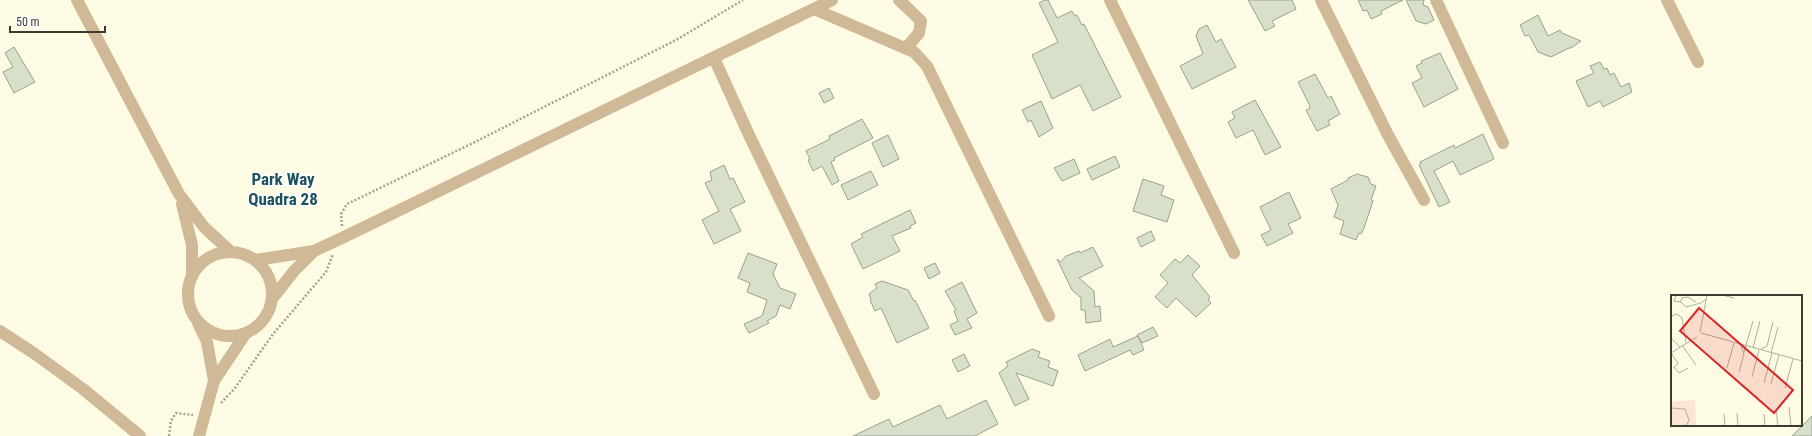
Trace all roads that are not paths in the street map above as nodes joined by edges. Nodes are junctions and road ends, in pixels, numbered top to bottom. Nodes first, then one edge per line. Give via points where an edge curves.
1 (77, 0) edge
2 (832, 0) edge
3 (900, 0) edge
4 (1110, 0) edge
5 (1321, 0) edge
6 (1436, 0) edge
7 (1667, 0) edge
8 (814, 10) junction
9 (906, 48) junction
10 (714, 58) junction
11 (1698, 62) dead end
12 (1503, 143) dead end
13 (179, 194) junction
14 (1424, 200) dead end
15 (314, 251) junction
16 (231, 252) junction
17 (1234, 253) dead end
18 (256, 260) junction
19 (192, 276) junction
20 (272, 299) junction
21 (1049, 316) dead end
22 (198, 322) junction
23 (0, 331) edge
24 (246, 333) junction
25 (214, 381) junction
26 (874, 394) dead end
27 (140, 436) edge
28 (199, 436) edge

1 - 13 street
2 - 8 street
3 - 9 street via 921,21 919,33
4 - 17 street
5 - 14 street via 1388,135
6 - 12 street
7 - 11 street
8 - 9 street
8 - 10 street
9 - 21 street via 920,57 927,66
10 - 15 street
10 - 26 street
13 - 16 street via 204,227
13 - 19 street via 190,229
15 - 18 street
15 - 20 street
16 - 18 street
16 - 19 street via 206,259
18 - 20 street via 271,282
19 - 22 street via 188,298
20 - 24 street via 266,316 254,329
22 - 24 street via 220,335 237,336
22 - 25 street via 206,342
23 - 27 street via 83,389
24 - 25 street
25 - 28 street

